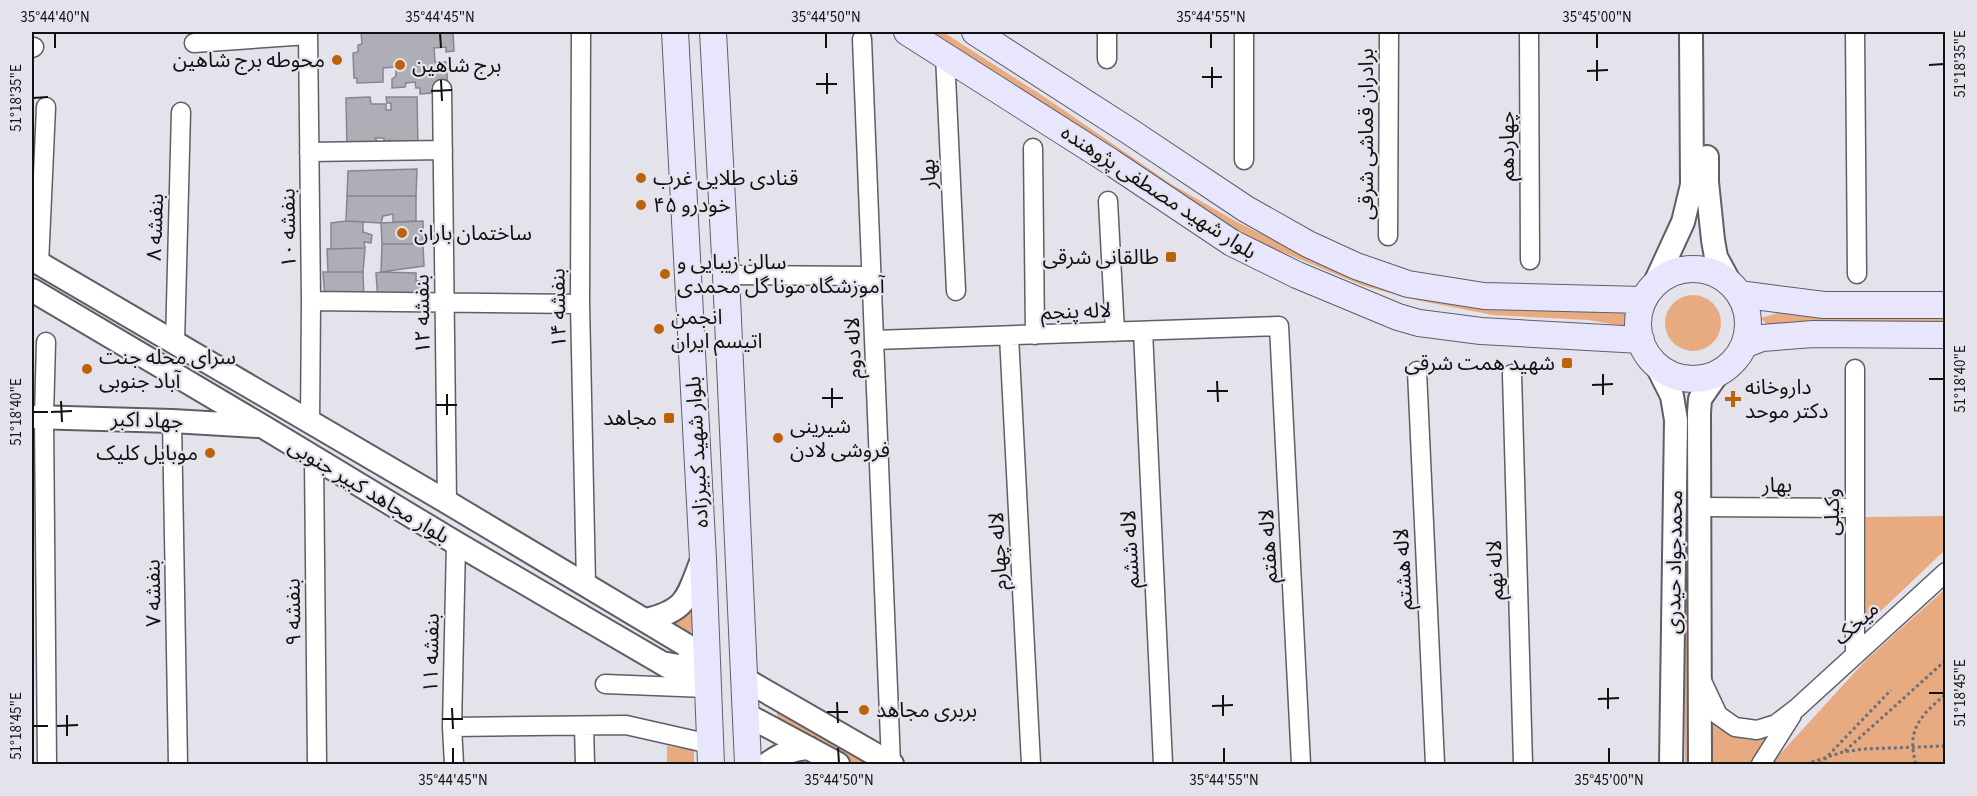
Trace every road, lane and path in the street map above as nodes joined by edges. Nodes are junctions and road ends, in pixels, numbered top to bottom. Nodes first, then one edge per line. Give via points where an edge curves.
1 (581, 32) edge
2 (675, 32) edge
3 (713, 32) edge
4 (722, 32) edge
5 (907, 32) edge
6 (975, 32) edge
7 (1107, 32) edge
8 (1244, 32) edge
9 (1389, 32) edge
10 (1529, 32) edge
11 (1691, 32) edge
12 (1707, 32) edge
13 (1855, 32) edge
14 (308, 33) edge
15 (862, 39) dead end
16 (194, 43) dead end
17 (945, 55) junction
18 (1107, 59) dead end
19 (716, 75) junction
20 (442, 89) dead end
21 (46, 107) dead end
22 (181, 112) dead end
23 (1033, 148) dead end
24 (443, 150) junction
25 (309, 152) junction
26 (1244, 160) dead end
27 (1108, 201) dead end
28 (1388, 236) dead end
29 (1530, 260) dead end
30 (35, 262) edge
31 (1857, 274) dead end
32 (726, 275) junction
33 (872, 276) junction
34 (1735, 289) junction
35 (32, 290) edge
36 (956, 291) dead end
37 (1648, 293) junction
38 (311, 301) junction
39 (444, 302) junction
40 (580, 304) junction
41 (1946, 305) edge
42 (1279, 326) joint
43 (1143, 331) junction
44 (1115, 332) junction
45 (1946, 334) edge
46 (1035, 335) junction
47 (1009, 336) junction
48 (875, 340) junction
49 (1641, 340) junction
50 (46, 342) dead end
51 (175, 343) junction
52 (1744, 345) junction
53 (1656, 364) junction
54 (1855, 369) dead end
55 (1417, 371) dead end
56 (1718, 373) junction
57 (1512, 374) dead end
58 (38, 417) edge
59 (172, 421) junction
60 (310, 424) junction
61 (262, 426) junction
62 (314, 459) junction
63 (447, 502) junction
64 (1699, 507) junction
65 (1855, 508) junction
66 (456, 543) junction
67 (703, 559) junction
68 (1946, 572) edge
69 (586, 584) junction
70 (646, 620) junction
71 (1855, 655) junction
72 (1946, 660) edge
73 (662, 663) junction
74 (1699, 673) junction
75 (746, 680) junction
76 (605, 684) dead end
77 (708, 688) junction
78 (1892, 690) dead end
79 (1946, 694) edge
80 (1797, 708) junction
81 (747, 715) junction
82 (584, 726) junction
83 (452, 727) junction
84 (1913, 746) junction
85 (1946, 746) edge
86 (809, 748) junction
87 (1843, 752) junction
88 (711, 754) edge
89 (1826, 758) junction
90 (892, 764) edge
91 (47, 765) edge
92 (178, 765) edge
93 (317, 765) edge
94 (454, 765) edge
95 (585, 765) edge
96 (748, 765) edge
97 (767, 765) edge
98 (838, 765) edge
99 (1031, 765) edge
100 (1163, 765) edge
101 (1301, 765) edge
102 (1435, 765) edge
103 (1523, 765) edge
104 (1671, 765) edge
105 (1700, 765) edge
106 (1761, 765) edge
107 (1806, 765) edge
108 (1820, 765) edge
109 (1916, 765) edge

1 - 40 street, بنفشه ۱۴
2 - 67 main road, بلوار شهید کبیرزاده
3 - 19 main road, بلوار شهید کبیرزاده
4 - 19 main road
5 - 17 main road, بلوار شهید مصطفی پژوهنده
6 - 37 main road, بلوار شهید مصطفی پژوهنده via 1246,209 1356,266 1408,284 1484,296 1523,299
7 - 18 street
8 - 26 street
9 - 28 street, برادران قماشی شرقی
10 - 29 street, چهاردهم
11 - 37 street via 1692,185 1683,222
12 - 34 street via 1707,182 1713,240 1716,257
13 - 31 street
14 - 16 street
14 - 25 street, بنفشه ۱۰
15 - 33 street, لاله دوم
17 - 36 street, بهار
17 - 49 main road, بلوار شهید مصطفی پژوهنده via 1232,243 1398,317 1481,331
19 - 32 main road, بلوار شهید کبیرزاده
20 - 24 street, بنفشه ۱۲
21 - 30 street
22 - 51 street, بنفشه ۸
23 - 46 street
24 - 25 street
24 - 39 street, بنفشه ۱۲
25 - 38 street, بنفشه ۱۰
27 - 44 street
30 - 51 street, بلوار مجاهد کبیر جنوبی
32 - 33 street
32 - 75 main road, بلوار شهید کبیرزاده
33 - 48 street, لاله دوم
34 - 37 main road via 1718,275 1701,269 1668,275
34 - 41 main road via 1824,305
34 - 52 main road via 1745,306
35 - 61 street, بلوار مجاهد کبیر جنوبی
37 - 49 main road via 1639,313
38 - 39 street
38 - 60 street, بنفشه ۱۰
39 - 40 street
39 - 63 street, بنفشه ۱۲
40 - 69 street, بنفشه ۱۴
42 - 43 street, لاله پنجم
42 - 101 street, لاله هفتم
43 - 44 street, لاله پنجم
43 - 100 street, لاله ششم
44 - 46 street, لاله پنجم
45 - 52 main road via 1813,334 1762,338
46 - 47 street, لاله پنجم
47 - 48 street, لاله پنجم
47 - 99 street, لاله چهارم
48 - 90 street, لاله دوم
49 - 53 main road
50 - 58 street
51 - 60 street, بلوار مجاهد کبیر جنوبی
52 - 56 main road
53 - 56 main road via 1670,374 1686,378
53 - 104 street, محمدجواد حیدری via 1672,396 1676,420
54 - 65 street, وکیلی
55 - 102 street, لاله هشتم
56 - 64 street, محمدجواد حیدری via 1700,399
57 - 103 street, لاله نهم
58 - 59 street, جهاد اکبر
58 - 91 street
59 - 61 street, جهاد اکبر
59 - 92 street, بنفشه ۷
60 - 63 street, بلوار مجاهد کبیر جنوبی
61 - 62 street, بلوار مجاهد کبیر جنوبی
62 - 66 street, بلوار مجاهد کبیر جنوبی
62 - 93 street, بنفشه ۹
63 - 69 street, بلوار مجاهد کبیر جنوبی
64 - 65 street, بهار
64 - 74 street, محمدجواد حیدری
65 - 71 street, وکیلی
66 - 73 street, بلوار مجاهد کبیر جنوبی
66 - 83 street, بنفشه ۱۱
67 - 70 street via 682,605
67 - 77 main road, بلوار شهید کبیرزاده
68 - 71 street, میخک
69 - 70 street, بلوار مجاهد کبیر جنوبی
70 - 73 street, بلوار مجاهد کبیر جنوبی via 690,650 684,667
71 - 80 street, میخک
72 - 87 path
73 - 77 street, بلوار مجاهد کبیر جنوبی
74 - 80 street via 1718,715 1735,727 1757,730 1776,724
74 - 105 street, محمدجواد حیدری
75 - 81 main road, بلوار شهید کبیرزاده
75 - 90 street
76 - 77 street
77 - 88 main road, بلوار شهید کبیرزاده
78 - 89 path
79 - 84 path via 1912,733
80 - 106 street
81 - 86 street
81 - 96 main road, بلوار شهید کبیرزاده
82 - 83 street
82 - 88 street via 626,725
82 - 95 street
83 - 94 street, بنفشه ۱۱
84 - 85 path
84 - 87 path
84 - 109 path
86 - 97 street via 781,754
86 - 98 street
87 - 89 path
89 - 107 path
89 - 108 path

